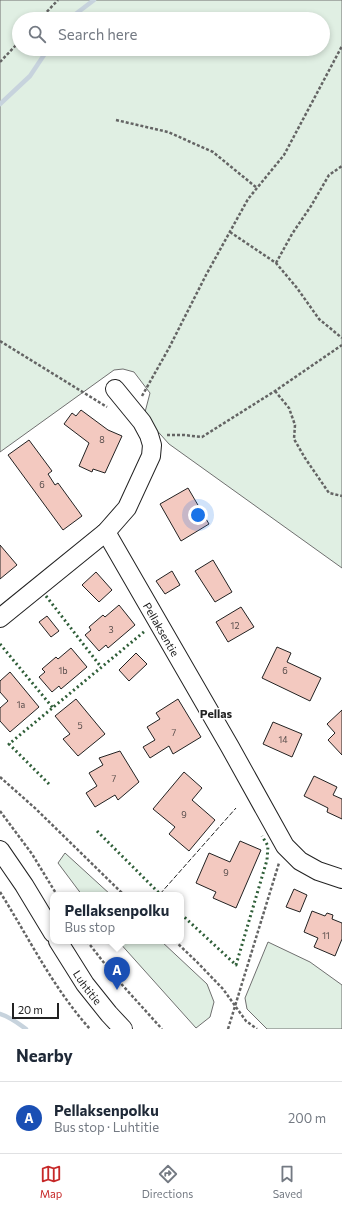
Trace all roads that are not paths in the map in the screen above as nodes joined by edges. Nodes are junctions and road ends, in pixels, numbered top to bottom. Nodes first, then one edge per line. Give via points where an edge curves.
1 (115, 389) dead end
2 (106, 532) junction
3 (0, 618) edge
4 (0, 850) edge
5 (342, 879) edge
6 (50, 928) edge
7 (60, 944) edge
8 (123, 1029) edge

1 - 2 street via 142,422 152,445 151,456 127,508
2 - 3 street
2 - 5 street, Pellaksentie via 284,846 300,861 318,871
4 - 6 street
7 - 8 street, Luhtitie via 85,984

